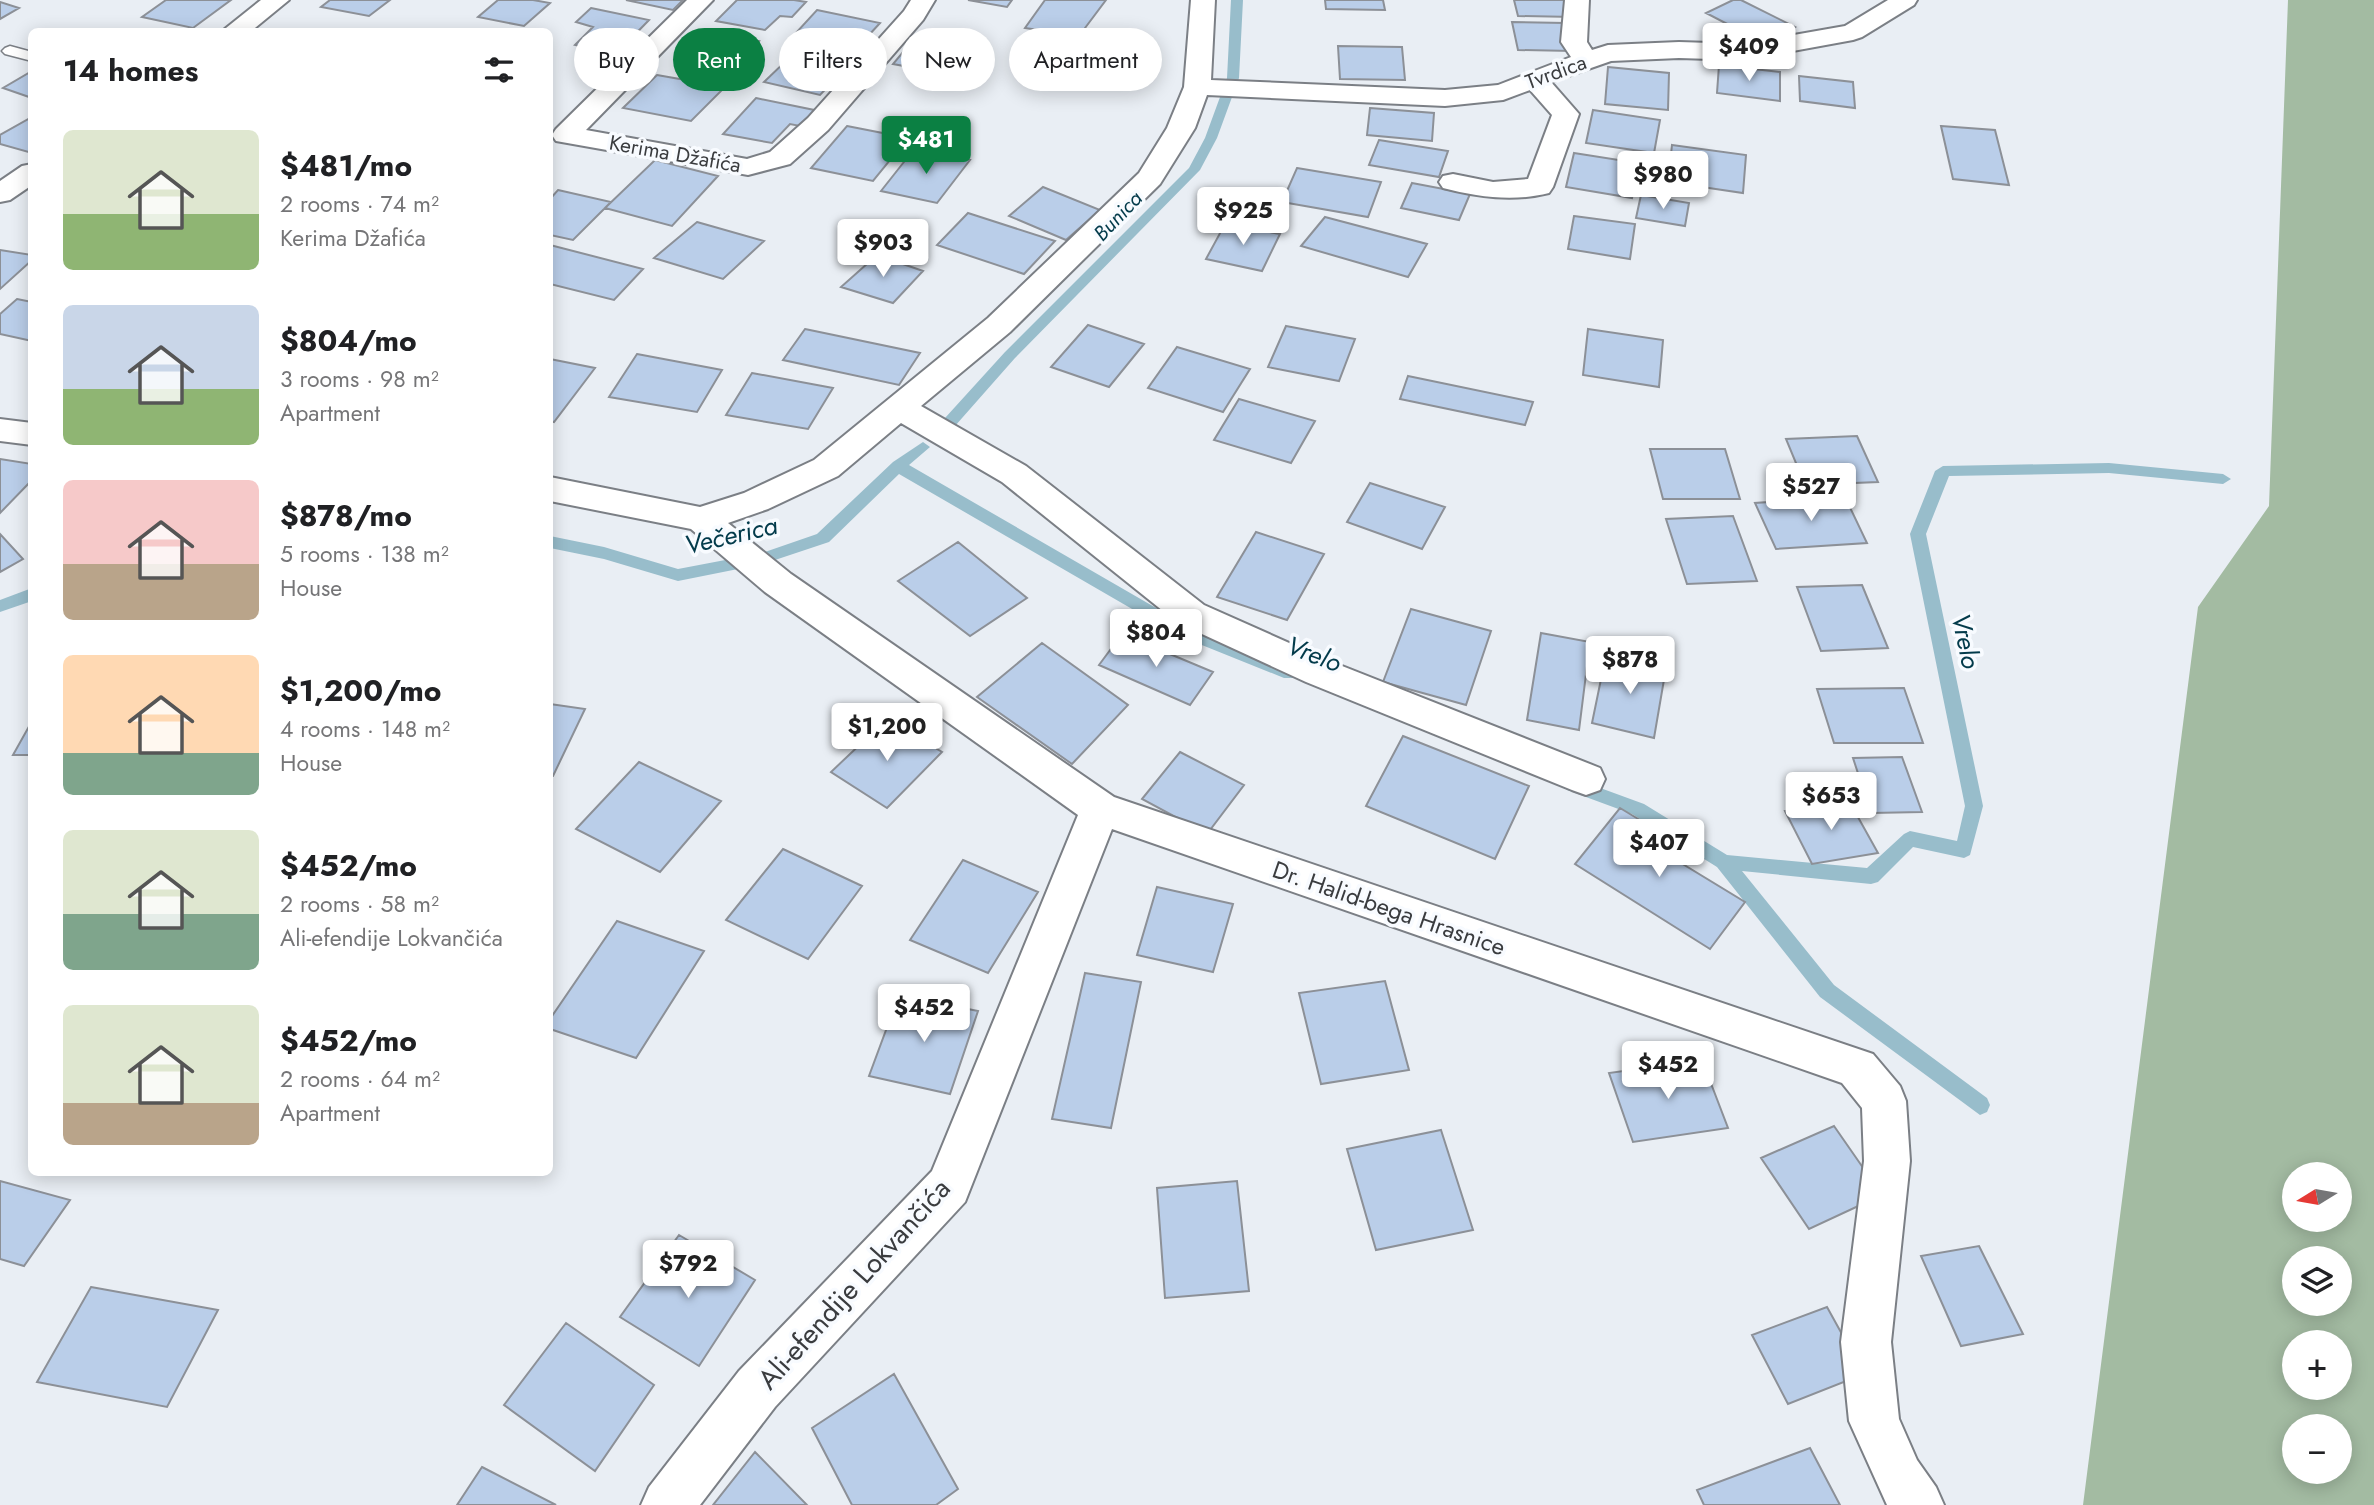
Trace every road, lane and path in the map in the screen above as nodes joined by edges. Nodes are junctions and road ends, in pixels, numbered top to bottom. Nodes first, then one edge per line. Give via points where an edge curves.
1 (277, 0) edge
2 (701, 0) edge
3 (923, 0) edge
4 (1203, 0) edge
5 (1577, 0) edge
6 (1905, 0) edge
7 (238, 28) edge
8 (10, 51) dead end
9 (28, 56) edge
10 (1586, 60) junction
11 (1534, 79) junction
12 (1205, 87) junction
13 (558, 141) edge
14 (28, 175) edge
15 (1453, 182) dead end
16 (0, 194) edge
17 (900, 408) junction
18 (0, 430) edge
19 (28, 434) edge
20 (553, 490) edge
21 (701, 519) junction
22 (1586, 779) dead end
23 (1100, 809) junction
24 (667, 1505) edge
25 (1918, 1505) edge

1 - 7 street
2 - 13 street, Kerima Džafića
3 - 13 street, Kerima Džafića via 818,124 780,158 748,167
4 - 12 street
5 - 10 street via 1574,42
6 - 10 street, Tvrdica via 1853,32 1743,52 1620,53
8 - 9 lane
10 - 11 street, Tvrdica
11 - 12 street, Tvrdica via 1503,92 1445,98
11 - 15 street via 1566,114 1539,187 1493,190
12 - 17 street via 1150,178 999,325
14 - 16 street
17 - 21 street via 826,468
17 - 22 street via 1014,474 1191,614 1319,672
18 - 19 street
20 - 21 street, Dr. Halid-bega Hrasnice
21 - 23 street, Dr. Halid-bega Hrasnice via 778,583
23 - 24 street, Ali-efendije Lokvančića via 949,1185 757,1389
23 - 25 street, Dr. Halid-bega Hrasnice via 1857,1068 1884,1101 1887,1161 1866,1342 1874,1421 1899,1478

